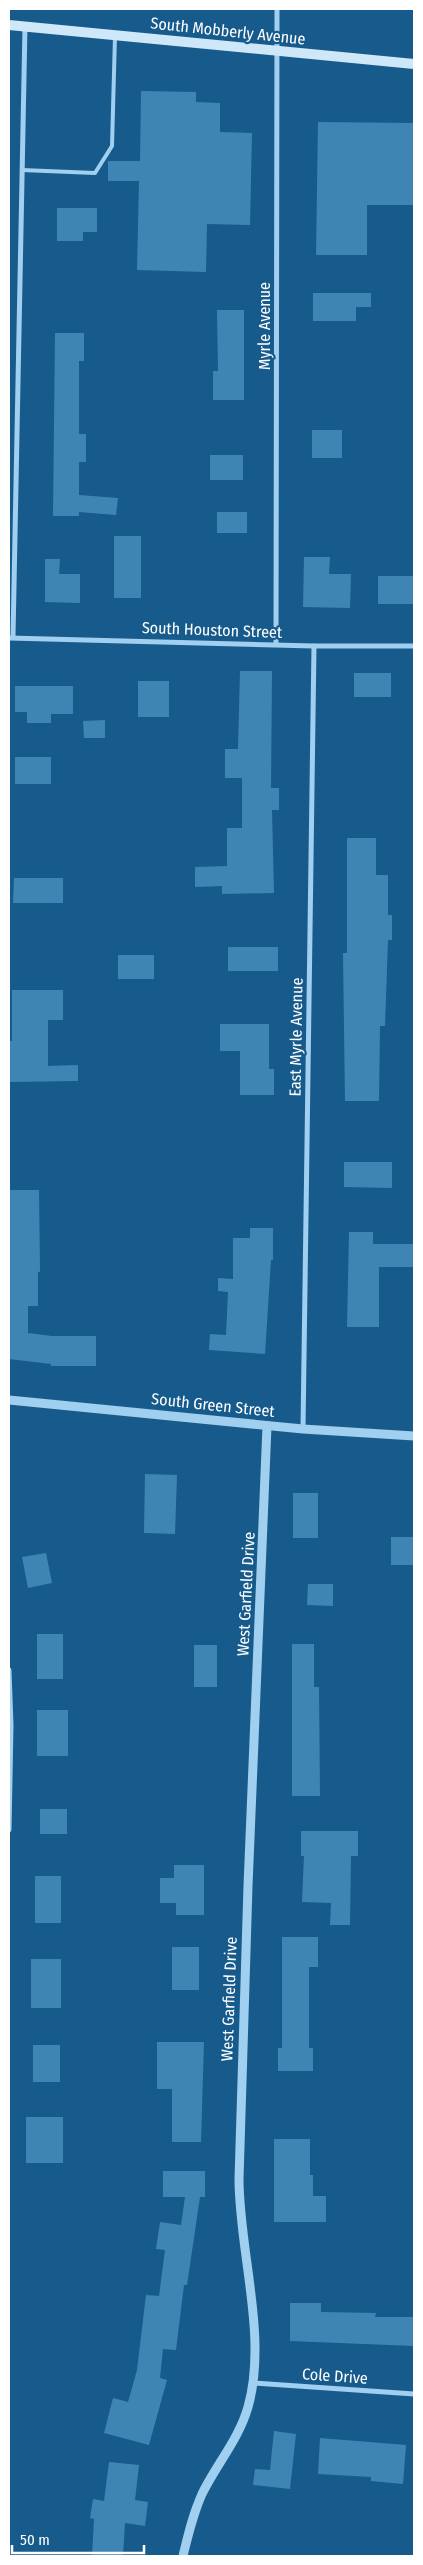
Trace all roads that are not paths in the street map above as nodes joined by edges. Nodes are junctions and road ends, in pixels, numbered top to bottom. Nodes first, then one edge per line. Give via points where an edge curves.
1 (277, 9) edge
2 (9, 25) edge
3 (25, 26) junction
4 (115, 35) junction
5 (277, 51) junction
6 (414, 64) edge
7 (22, 170) junction
8 (11, 637) edge
9 (276, 644) junction
10 (314, 646) junction
11 (414, 646) edge
12 (9, 1400) edge
13 (267, 1426) junction
14 (303, 1429) junction
15 (414, 1436) edge
16 (9, 1670) edge
17 (9, 1830) edge
18 (253, 2383) junction
19 (414, 2394) edge
20 (182, 2556) edge

1 - 5 street, Myrle Avenue
2 - 3 main road, South Mobberly Avenue
3 - 4 main road, South Mobberly Avenue
3 - 7 street
4 - 5 main road, South Mobberly Avenue
4 - 7 lane via 112,146 95,173
5 - 6 main road, South Mobberly Avenue
5 - 9 street, Myrle Avenue
7 - 8 street
8 - 9 street, South Houston Street
9 - 10 street, South Houston Street
10 - 11 street, South Houston Street
10 - 14 street, East Myrle Avenue
12 - 13 street, South Green Street
13 - 14 street, South Green Street
13 - 18 street, West Garfield Drive via 239,2179 239,2214 252,2298
14 - 15 street, South Green Street
16 - 17 street
18 - 19 street, Cole Drive
18 - 20 street, West Garfield Drive via 240,2430 202,2494

